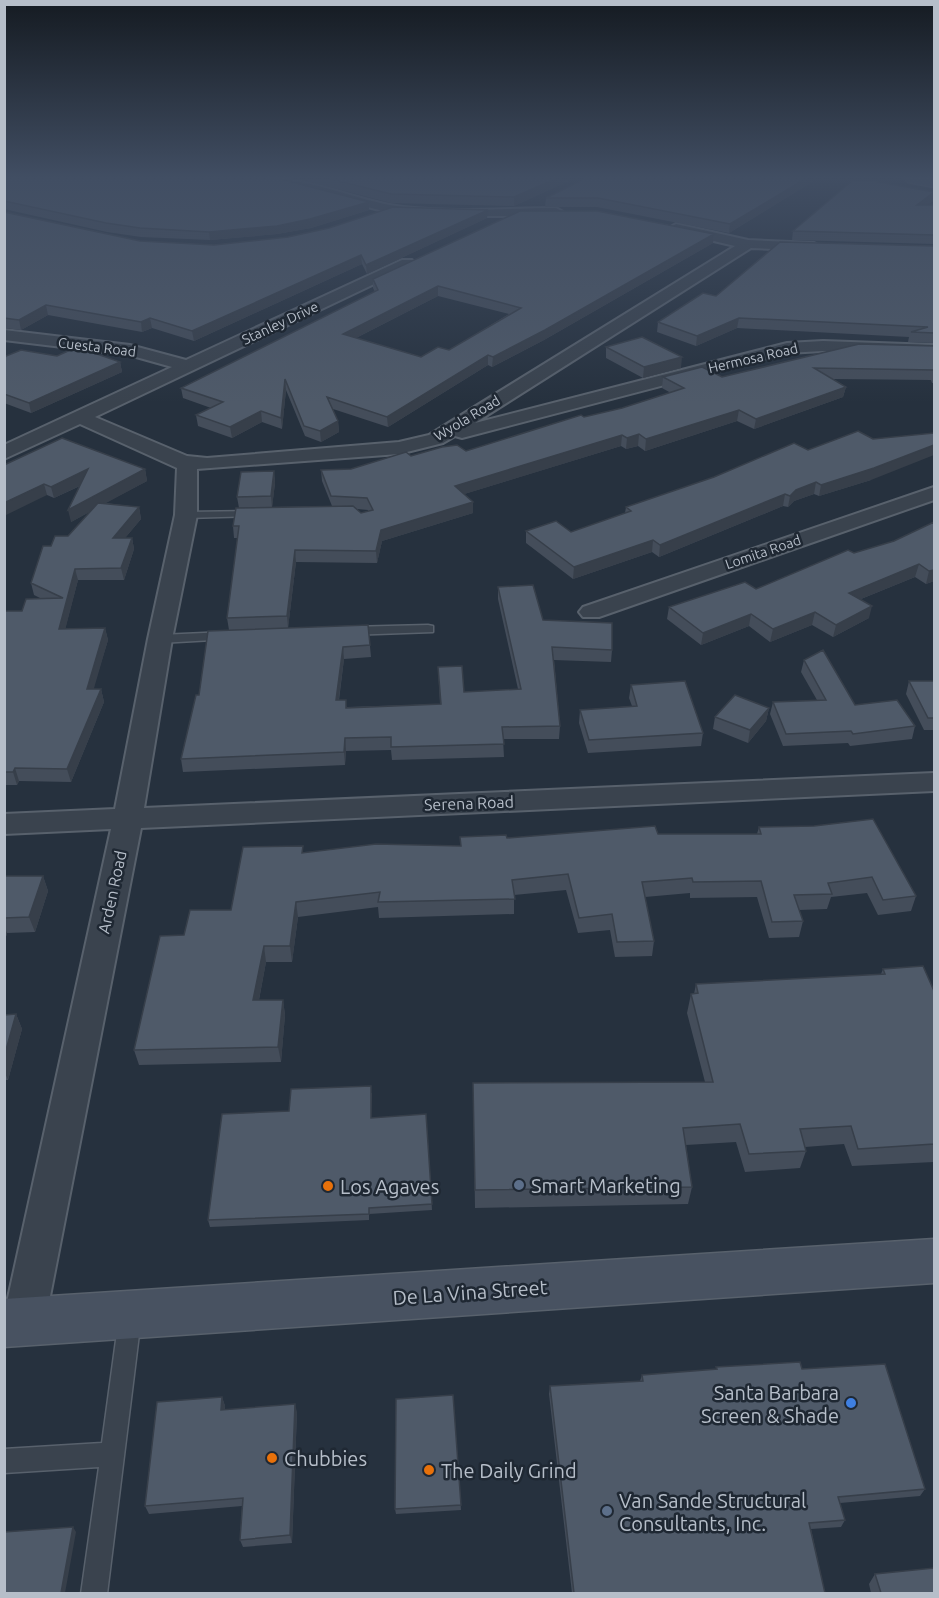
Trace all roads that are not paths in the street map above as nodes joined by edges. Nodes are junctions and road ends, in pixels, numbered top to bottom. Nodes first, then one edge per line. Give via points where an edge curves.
1 (733, 254) edge
2 (418, 258) edge
3 (4, 336) edge
4 (934, 350) edge
5 (187, 366) junction
6 (81, 418) junction
7 (436, 439) junction
8 (4, 453) edge
9 (183, 462) junction
10 (934, 493) edge
11 (270, 513) edge
12 (186, 515) junction
13 (591, 612) dead end
14 (428, 629) dead end
15 (333, 631) edge
16 (240, 635) edge
17 (160, 639) junction
18 (934, 782) edge
19 (128, 818) junction
20 (4, 824) edge
21 (934, 1261) edge
22 (131, 1315) junction
23 (14, 1322) edge
24 (112, 1454) junction
25 (4, 1461) edge
26 (94, 1593) edge

1 - 7 street, Wyola Road
2 - 5 street, Stanley Drive
3 - 5 street, Cuesta Road via 130,350
4 - 7 street, Hermosa Road via 787,348
5 - 6 street, Stanley Drive
6 - 8 street, Stanley Drive
6 - 9 street, Wyola Road
7 - 9 street, Wyola Road via 399,448 207,464
9 - 12 street, Arden Road via 187,468
10 - 13 street, Lomita Road
11 - 12 lane
12 - 17 street, Arden Road
14 - 15 lane
16 - 17 lane
17 - 19 street, Arden Road
18 - 19 street, Serena Road
19 - 20 street, Serena Road
19 - 23 street, Arden Road
21 - 22 street, De La Vina Street
22 - 23 street, De La Vina Street
22 - 24 lane
24 - 25 lane
24 - 26 lane

